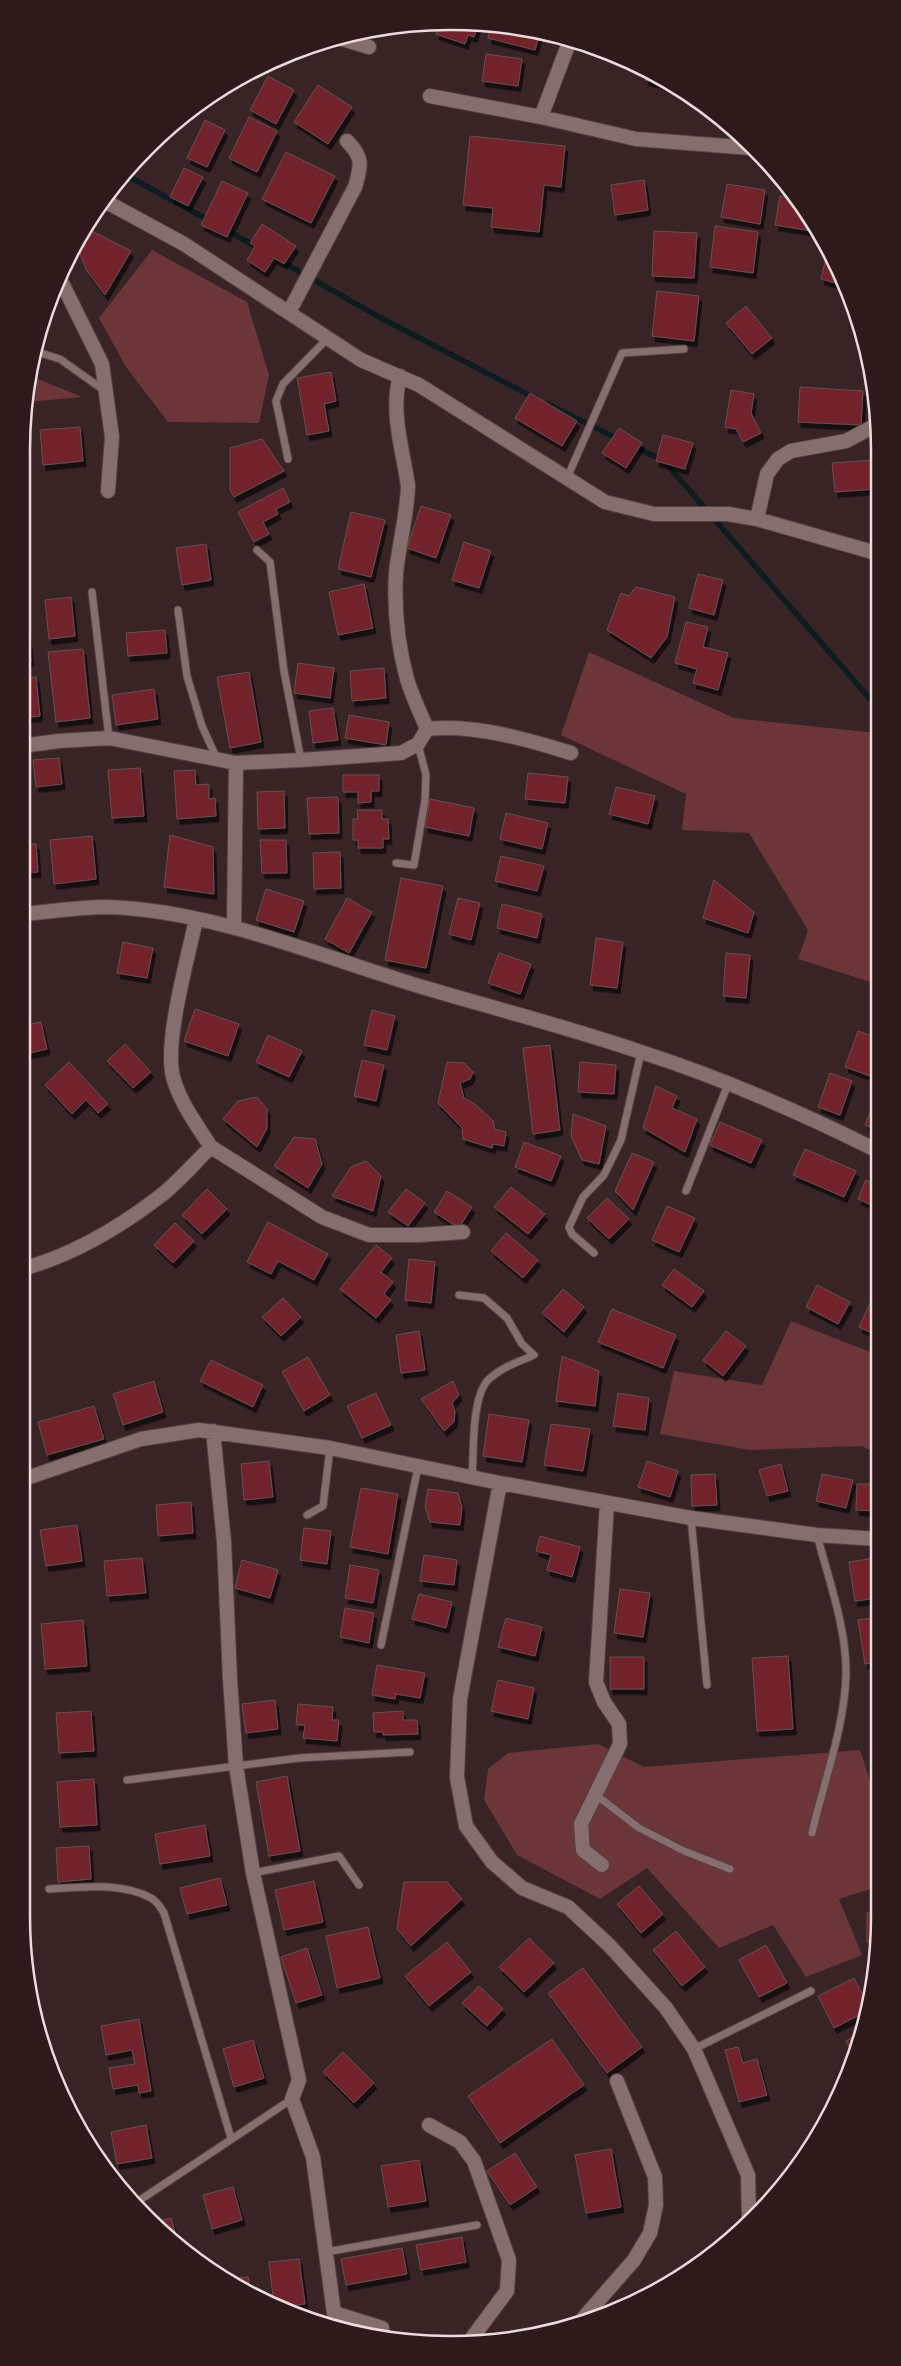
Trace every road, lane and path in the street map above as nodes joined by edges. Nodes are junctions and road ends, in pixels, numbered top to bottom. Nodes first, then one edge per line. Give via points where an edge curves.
1 (352, 42) edge
2 (369, 47) dead end
3 (568, 47) edge
4 (430, 96) dead end
5 (541, 117) junction
6 (347, 141) dead end
7 (742, 147) edge
8 (110, 204) edge
9 (63, 287) edge
10 (289, 312) junction
11 (328, 338) junction
12 (684, 349) dead end
13 (41, 353) edge
14 (400, 376) junction
15 (107, 392) junction
16 (870, 427) edge
17 (288, 459) dead end
18 (567, 478) junction
19 (108, 491) dead end
20 (757, 519) junction
21 (257, 550) dead end
22 (871, 552) edge
23 (92, 592) dead end
24 (178, 610) dead end
25 (427, 729) junction
26 (109, 738) junction
27 (418, 744) junction
28 (30, 745) edge
29 (571, 753) dead end
30 (217, 759) junction
31 (301, 760) junction
32 (236, 763) junction
33 (396, 863) dead end
34 (30, 913) edge
35 (196, 920) junction
36 (234, 928) junction
37 (641, 1052) junction
38 (728, 1084) junction
39 (212, 1147) junction
40 (871, 1147) edge
41 (686, 1192) dead end
42 (463, 1232) dead end
43 (594, 1253) dead end
44 (30, 1267) edge
45 (459, 1295) dead end
46 (213, 1431) junction
47 (330, 1448) junction
48 (418, 1467) junction
49 (30, 1477) edge
50 (472, 1478) junction
51 (500, 1483) junction
52 (607, 1504) junction
53 (307, 1515) dead end
54 (691, 1518) junction
55 (817, 1535) junction
56 (871, 1538) edge
57 (381, 1645) dead end
58 (707, 1685) dead end
59 (410, 1752) dead end
60 (236, 1766) junction
61 (127, 1780) dead end
62 (596, 1795) junction
63 (812, 1832) dead end
64 (602, 1865) dead end
65 (730, 1869) dead end
66 (253, 1873) junction
67 (360, 1885) dead end
68 (50, 1889) dead end
69 (811, 1991) dead end
70 (694, 2049) junction
71 (618, 2081) dead end
72 (292, 2099) junction
73 (429, 2125) dead end
74 (231, 2138) junction
75 (140, 2200) edge
76 (748, 2213) edge
77 (477, 2225) dead end
78 (326, 2252) junction
79 (587, 2313) edge
80 (382, 2330) edge
81 (474, 2335) edge

1 - 2 street
3 - 5 street
4 - 5 street
5 - 7 street via 636,139
6 - 10 street via 357,152 361,166 356,188
8 - 10 street via 184,244
9 - 15 street via 102,364
10 - 11 street
11 - 14 street via 361,360
11 - 17 lane via 283,384 276,401
12 - 18 lane via 622,353
13 - 15 lane via 60,359
14 - 18 street
14 - 25 street via 396,408 408,499 395,595 407,679
15 - 19 street via 112,437
16 - 20 street via 846,441 791,451 778,458 767,474
18 - 20 street via 605,502 654,514 728,514
20 - 22 street
21 - 31 lane via 270,562 284,671
23 - 26 lane
24 - 30 lane via 187,676 202,726
25 - 27 street
25 - 29 street via 465,729 536,742
26 - 28 street
26 - 30 street
27 - 31 street via 401,753
27 - 33 lane via 426,775 414,864
30 - 32 street
31 - 32 street
32 - 36 street
34 - 35 street via 106,907 180,915
35 - 36 street
35 - 39 street via 172,1040 173,1076 182,1102
36 - 37 street
37 - 38 street
37 - 43 lane via 621,1140 604,1175 584,1197 569,1227 572,1234
38 - 40 street
38 - 41 lane
39 - 42 street via 322,1216 369,1235
39 - 44 street via 160,1196 99,1239
45 - 50 lane via 484,1298 507,1318 522,1344 534,1355 508,1366 488,1380 478,1398
46 - 47 street
46 - 49 street via 199,1430 141,1439
46 - 60 street via 224,1542
47 - 48 street
47 - 53 lane via 323,1506
48 - 50 street
48 - 57 lane
50 - 51 street
51 - 52 street
51 - 70 street via 460,1699 457,1778 466,1826 492,1862 522,1888 568,1907 610,1946 666,2008
52 - 54 street
52 - 62 street via 596,1682 604,1702 619,1724 620,1744
54 - 55 street
54 - 58 lane
55 - 56 street
55 - 63 lane via 842,1628 846,1676 838,1730
59 - 60 lane via 299,1758
60 - 61 lane
60 - 66 street
62 - 64 street via 581,1824 583,1850
62 - 65 lane via 638,1828
66 - 67 lane via 339,1856
66 - 72 street via 299,2080
68 - 74 lane via 91,1887 131,1890 153,1898 164,1913
69 - 70 lane
70 - 76 street via 748,2175
71 - 79 street via 655,2176 656,2205 650,2233 634,2260
72 - 74 lane
72 - 78 street via 313,2157
73 - 81 street via 460,2142 474,2162 509,2260 507,2291
74 - 75 lane
77 - 78 lane
78 - 80 street via 334,2313

